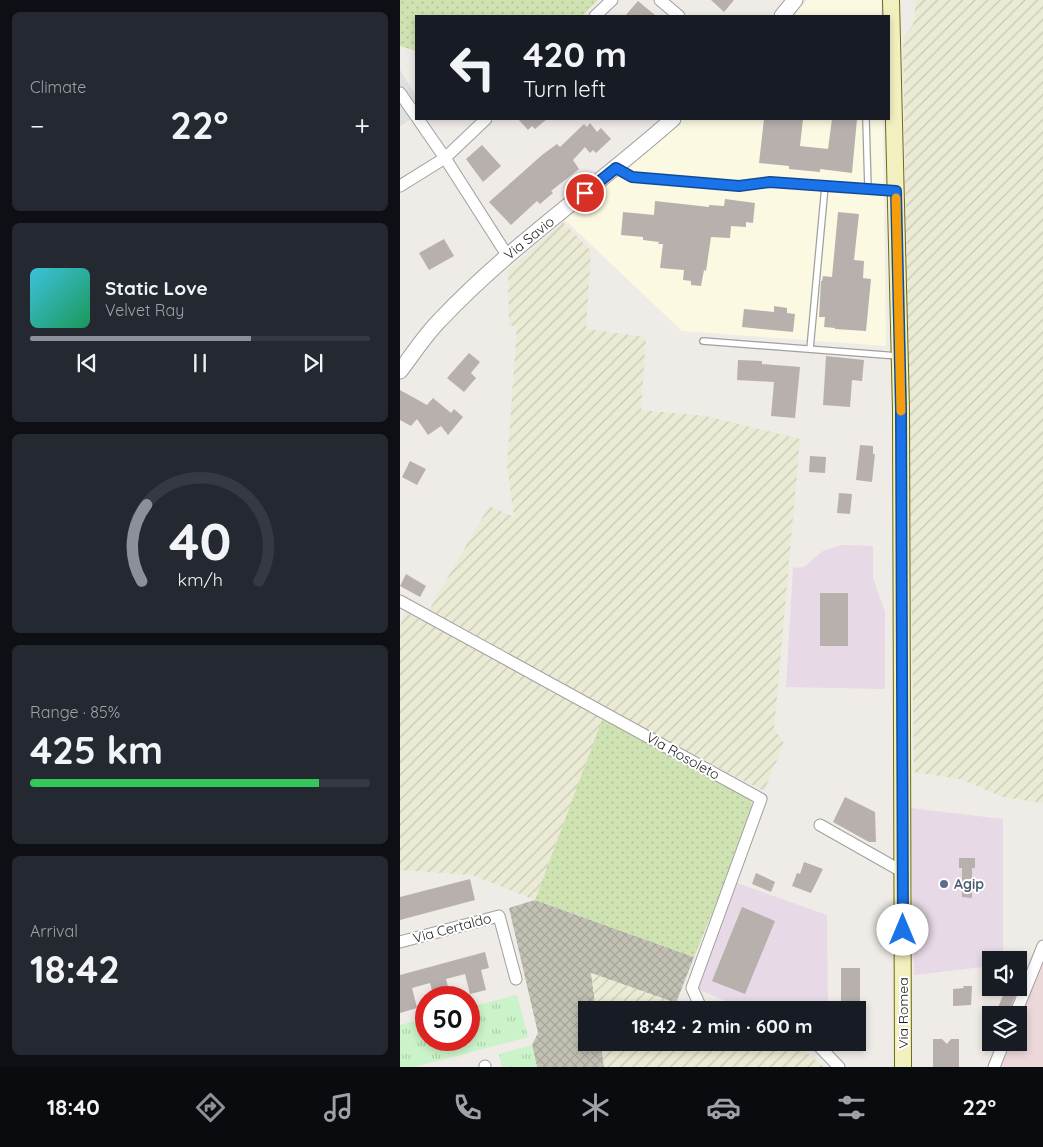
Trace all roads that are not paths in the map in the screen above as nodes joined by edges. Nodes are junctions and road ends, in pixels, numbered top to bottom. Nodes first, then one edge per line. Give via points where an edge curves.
1 (612, 0) edge
2 (660, 0) edge
3 (795, 0) edge
4 (891, 0) edge
5 (596, 15) edge
6 (678, 15) edge
7 (783, 15) edge
8 (400, 93) edge
9 (415, 115) edge
10 (418, 120) edge
11 (485, 120) edge
12 (672, 120) edge
13 (866, 120) edge
14 (445, 158) junction
15 (616, 168) junction
16 (400, 186) edge
17 (825, 186) junction
18 (868, 189) junction
19 (896, 191) junction
20 (507, 255) junction
21 (703, 340) dead end
22 (810, 349) junction
23 (900, 356) junction
24 (400, 371) edge
25 (400, 601) edge
26 (820, 825) dead end
27 (903, 872) junction
28 (400, 942) edge
29 (1043, 946) edge
30 (516, 980) dead end
31 (698, 1001) edge
32 (1019, 1006) edge
33 (824, 1051) edge
34 (1000, 1051) edge
35 (839, 1067) edge
36 (903, 1067) edge
37 (994, 1067) edge

1 - 5 street
2 - 6 street
3 - 7 street
4 - 19 main road, Via Romea
8 - 9 street
10 - 14 street
11 - 14 street
12 - 15 street, Via Savio
13 - 18 lane
14 - 16 street
14 - 20 street
15 - 17 lane via 632,177 710,184 739,186 770,182
15 - 20 street, Via Savio
17 - 18 lane
17 - 22 lane
18 - 19 lane
19 - 23 main road, Via Romea
20 - 24 street, Via Savio via 438,322
21 - 22 lane
22 - 23 lane
23 - 27 main road, Via Romea
25 - 31 street, Via Rosoleto via 761,799 692,988
26 - 27 street
27 - 36 main road, Via Romea
28 - 30 street, Via Certaldo via 499,916
29 - 32 street
33 - 35 street
34 - 37 street

